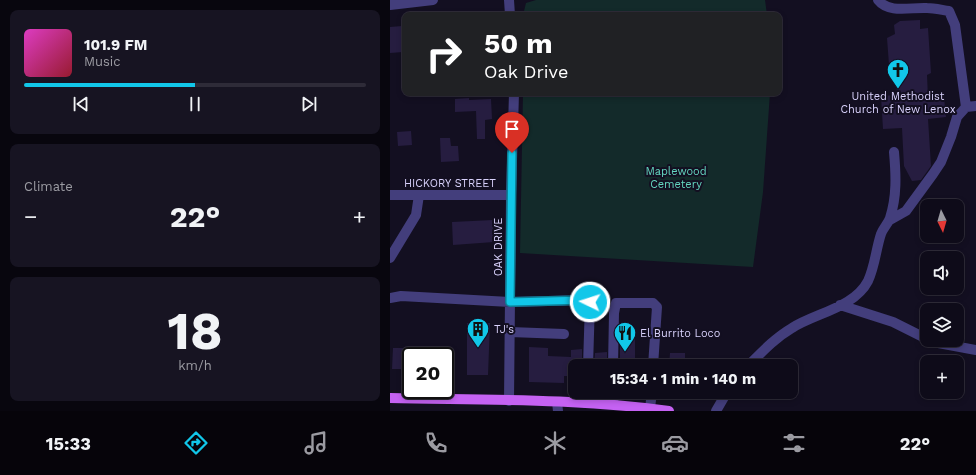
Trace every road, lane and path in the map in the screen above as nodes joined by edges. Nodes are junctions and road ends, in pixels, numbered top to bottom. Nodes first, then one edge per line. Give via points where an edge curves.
1 (433, 0) edge
2 (509, 0) edge
3 (878, 0) edge
4 (390, 5) edge
5 (510, 12) edge
6 (514, 96) edge
7 (971, 107) edge
8 (894, 152) dead end
9 (390, 195) edge
10 (419, 195) junction
11 (510, 195) junction
12 (890, 220) junction
13 (390, 258) edge
14 (390, 298) edge
15 (510, 302) junction
16 (840, 305) junction
17 (510, 332) junction
18 (564, 334) dead end
19 (920, 336) edge
20 (960, 347) edge
21 (976, 350) edge
22 (588, 359) edge
23 (613, 359) edge
24 (654, 359) edge
25 (755, 359) edge
26 (390, 398) edge
27 (586, 399) edge
28 (651, 399) edge
29 (723, 399) edge
30 (509, 401) junction
31 (586, 403) junction
32 (557, 406) edge
33 (618, 407) edge
34 (650, 408) junction
35 (669, 411) edge
36 (716, 411) edge

1 - 4 street
2 - 5 street
3 - 7 street via 881,4 899,9 927,8 949,11 955,25
6 - 11 street, OAK DRIVE
7 - 12 street via 957,117 952,137 933,174 906,211
8 - 12 street via 895,199
9 - 10 street, HICKORY STREET
10 - 11 street, HICKORY STREET
10 - 13 street via 416,215
11 - 15 street, OAK DRIVE
12 - 16 street via 882,233 868,281 853,298
14 - 15 street via 401,296
15 - 17 street, OAK DRIVE
15 - 22 street via 590,302
16 - 19 street via 893,322
16 - 25 street via 792,327
17 - 18 street
17 - 30 street, OAK DRIVE
20 - 21 street
23 - 24 street via 616,303 653,303 657,307
26 - 30 main road
27 - 31 street
28 - 34 street
29 - 36 street
30 - 32 main road
31 - 32 main road
31 - 33 main road
33 - 34 main road
34 - 35 main road

